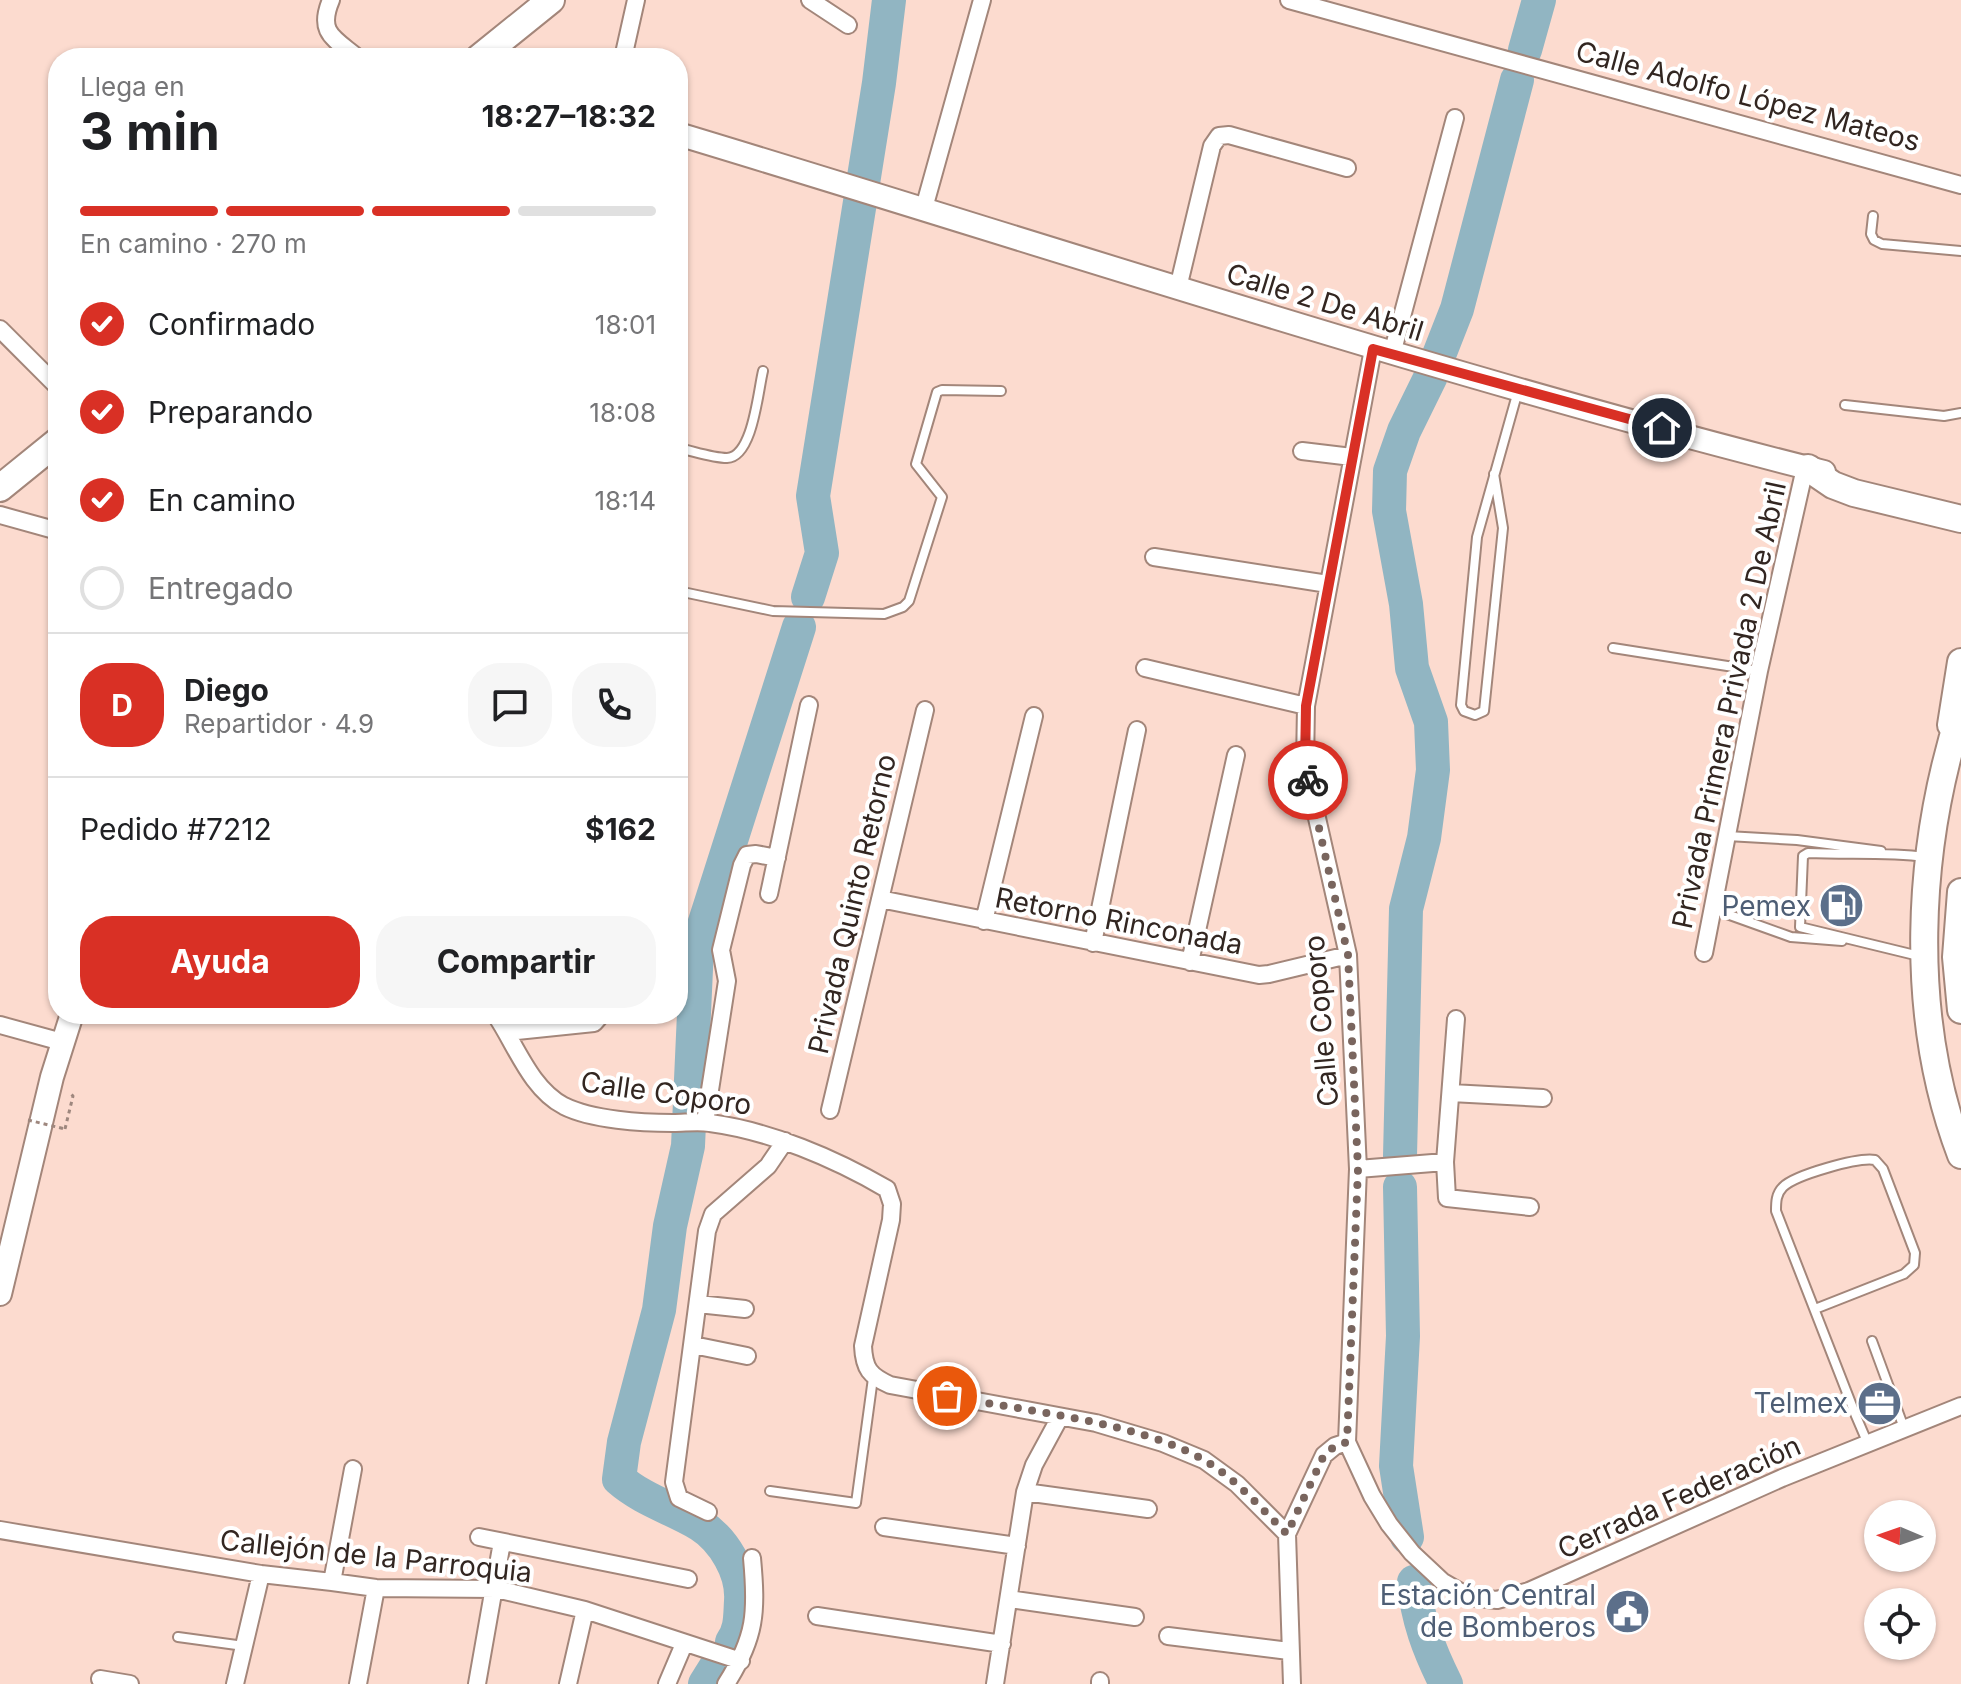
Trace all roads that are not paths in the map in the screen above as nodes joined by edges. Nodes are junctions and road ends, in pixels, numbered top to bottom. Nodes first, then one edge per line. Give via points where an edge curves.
1 (331, 0) edge
2 (551, 0) edge
3 (636, 0) edge
4 (810, 0) edge
5 (982, 0) edge
6 (1289, 0) edge
7 (848, 25) dead end
8 (346, 48) edge
9 (491, 48) edge
10 (625, 48) edge
11 (1455, 118) dead end
12 (688, 137) edge
13 (1347, 168) dead end
14 (1961, 185) edge
15 (924, 208) junction
16 (1873, 216) dead end
17 (1961, 251) edge
18 (1178, 288) junction
19 (0, 329) edge
20 (1382, 352) junction
21 (763, 371) dead end
22 (48, 377) edge
23 (1518, 389) junction
24 (1001, 391) dead end
25 (1845, 405) dead end
26 (1961, 413) edge
27 (48, 449) edge
28 (688, 450) edge
29 (1302, 451) dead end
30 (1352, 457) junction
31 (1807, 468) junction
32 (1494, 474) junction
33 (0, 488) edge
34 (1961, 507) edge
35 (0, 515) edge
36 (1961, 519) edge
37 (48, 528) edge
38 (1154, 557) dead end
39 (1328, 584) junction
40 (688, 593) edge
41 (1613, 648) dead end
42 (1961, 662) edge
43 (1145, 668) dead end
44 (1759, 671) junction
45 (809, 705) dead end
46 (1306, 706) junction
47 (925, 710) dead end
48 (1961, 710) edge
49 (1034, 716) dead end
50 (1137, 730) dead end
51 (1947, 753) junction
52 (1236, 755) dead end
53 (1726, 836) junction
54 (1893, 853) junction
55 (1930, 857) junction
56 (777, 858) junction
57 (1961, 892) edge
58 (769, 894) dead end
59 (880, 899) junction
60 (1713, 909) junction
61 (984, 921) junction
62 (1859, 942) junction
63 (1093, 943) junction
64 (1704, 953) dead end
65 (1348, 955) junction
66 (1923, 957) junction
67 (1190, 962) junction
68 (1961, 1010) edge
69 (1456, 1019) dead end
70 (68, 1024) edge
71 (502, 1024) edge
72 (584, 1024) edge
73 (0, 1025) edge
74 (507, 1032) junction
75 (62, 1042) junction
76 (1451, 1093) junction
77 (1543, 1098) dead end
78 (830, 1110) dead end
79 (705, 1122) junction
80 (785, 1141) junction
81 (1961, 1155) edge
82 (1445, 1162) junction
83 (1358, 1169) junction
84 (1530, 1207) dead end
85 (0, 1294) edge
86 (698, 1304) junction
87 (745, 1309) dead end
88 (1815, 1309) junction
89 (1872, 1341) dead end
90 (693, 1345) junction
91 (747, 1356) dead end
92 (873, 1378) junction
93 (1961, 1407) edge
94 (1060, 1417) junction
95 (1905, 1429) junction
96 (1347, 1442) junction
97 (1868, 1444) junction
98 (353, 1469) dead end
99 (770, 1491) dead end
100 (1025, 1492) junction
101 (1148, 1509) dead end
102 (708, 1512) dead end
103 (884, 1527) dead end
104 (0, 1530) edge
105 (1287, 1534) junction
106 (479, 1537) dead end
107 (502, 1542) junction
108 (1017, 1546) junction
109 (752, 1558) dead end
110 (261, 1574) junction
111 (688, 1579) dead end
112 (332, 1582) junction
113 (376, 1588) junction
114 (496, 1589) junction
115 (1009, 1599) junction
116 (585, 1610) junction
117 (817, 1616) dead end
118 (1135, 1617) dead end
119 (1168, 1636) dead end
120 (178, 1637) dead end
121 (684, 1644) junction
122 (1002, 1644) junction
123 (244, 1646) junction
124 (1289, 1651) junction
125 (741, 1661) junction
126 (100, 1679) dead end
127 (130, 1684) edge
128 (235, 1684) edge
129 (358, 1684) edge
130 (477, 1684) edge
131 (568, 1684) edge
132 (667, 1684) edge
133 (726, 1684) edge
134 (995, 1684) edge
135 (1292, 1684) edge

1 - 8 street via 325,25
2 - 9 main road
3 - 10 street
4 - 7 street
5 - 15 street
6 - 14 street, Calle Adolfo López Mateos
11 - 20 street, Calle Coporo
12 - 15 main road, Calle 2 De Abril
13 - 18 street via 1219,136 1212,146
15 - 18 main road, Calle 2 De Abril
16 - 17 lane via 1871,234 1882,244
18 - 20 main road, Calle 2 De Abril
19 - 22 street
20 - 23 main road, Calle 2 De Abril
20 - 30 street, Calle Coporo
21 - 28 lane via 747,444 738,455 727,458
23 - 31 main road, Calle 2 De Abril
23 - 32 lane
24 - 40 lane via 937,392 916,464 942,497 903,607 884,614 773,611
25 - 26 lane via 1944,416
27 - 33 main road
29 - 30 street
30 - 39 street, Calle Coporo
31 - 34 main road, Calle 2 De Abril
31 - 36 main road via 1854,493
31 - 44 street, Privada Primera Privada 2 De Abril
32 - 32 lane via 1477,537 1461,705 1475,715 1484,711 1503,528
35 - 37 street
38 - 39 street
39 - 46 street, Calle Coporo
41 - 44 lane
42 - 51 main road
43 - 46 street
44 - 53 street, Privada Primera Privada 2 De Abril
45 - 56 street
46 - 65 street, Calle Coporo via 1305,765
47 - 59 street, Privada Quinto Retorno
48 - 51 main road
49 - 61 street
50 - 63 street
51 - 55 main road
52 - 67 street
53 - 54 lane
53 - 60 street, Privada Primera Privada 2 De Abril
54 - 55 lane
54 - 62 lane via 1803,856 1799,926
55 - 66 main road
56 - 58 street
56 - 79 street via 747,855 742,865 721,950 727,981
57 - 68 main road via 1956,957
59 - 61 street, Retorno Rinconada
59 - 78 street, Privada Quinto Retorno
60 - 62 lane via 1791,937
60 - 64 street, Privada Primera Privada 2 De Abril
61 - 63 street, Retorno Rinconada
62 - 66 lane
63 - 67 street, Retorno Rinconada
65 - 67 street, Retorno Rinconada via 1269,974
65 - 83 street, Calle Coporo
66 - 81 main road via 1930,1045
69 - 76 street
70 - 75 main road
71 - 74 street, Calle Coporo
72 - 74 street
73 - 75 street
74 - 79 street, Calle Coporo via 538,1085 564,1106 592,1116
75 - 85 main road
76 - 77 street
76 - 82 street
79 - 80 street, Calle Coporo
80 - 86 street via 768,1166 713,1214
80 - 92 street, Calle Coporo via 887,1189 892,1204 863,1346 864,1365
82 - 83 street
82 - 84 street via 1447,1198
83 - 96 street, Calle Coporo
86 - 87 street
86 - 90 street
88 - 88 lane via 1904,1274 1914,1265 1915,1253 1875,1160 1824,1169 1784,1185 1776,1196 1776,1211
88 - 97 lane
89 - 95 lane
90 - 91 street
90 - 102 street via 675,1491 686,1503
92 - 94 street
92 - 99 lane via 856,1503
93 - 95 street, Cerrada Federación
94 - 100 street
94 - 105 street via 1163,1443 1204,1460 1237,1484
95 - 97 street, Cerrada Federación
96 - 97 street, Cerrada Federación via 1372,1496 1412,1553 1443,1582 1469,1597 1497,1600 1529,1591
96 - 105 street via 1324,1455
98 - 112 street
100 - 101 street
100 - 108 street
103 - 108 street
104 - 110 street, Callejón de la Parroquia
105 - 124 street
106 - 107 street
107 - 111 street
107 - 114 street
108 - 115 street
109 - 125 street via 754,1623
110 - 112 street, Callejón de la Parroquia
110 - 123 street, Callejón de la Parroquia
112 - 113 street, Callejón de la Parroquia
113 - 114 street, Callejón de la Parroquia
113 - 129 street
114 - 116 street, Callejón de la Parroquia
114 - 130 street
115 - 118 street
115 - 122 street
116 - 121 street, Callejón de la Parroquia
116 - 131 street
117 - 122 street
119 - 124 street
120 - 123 lane
121 - 125 street, Callejón de la Parroquia
121 - 132 street
122 - 134 street
123 - 128 street, Callejón de la Parroquia
124 - 135 street
125 - 133 street
126 - 127 street

